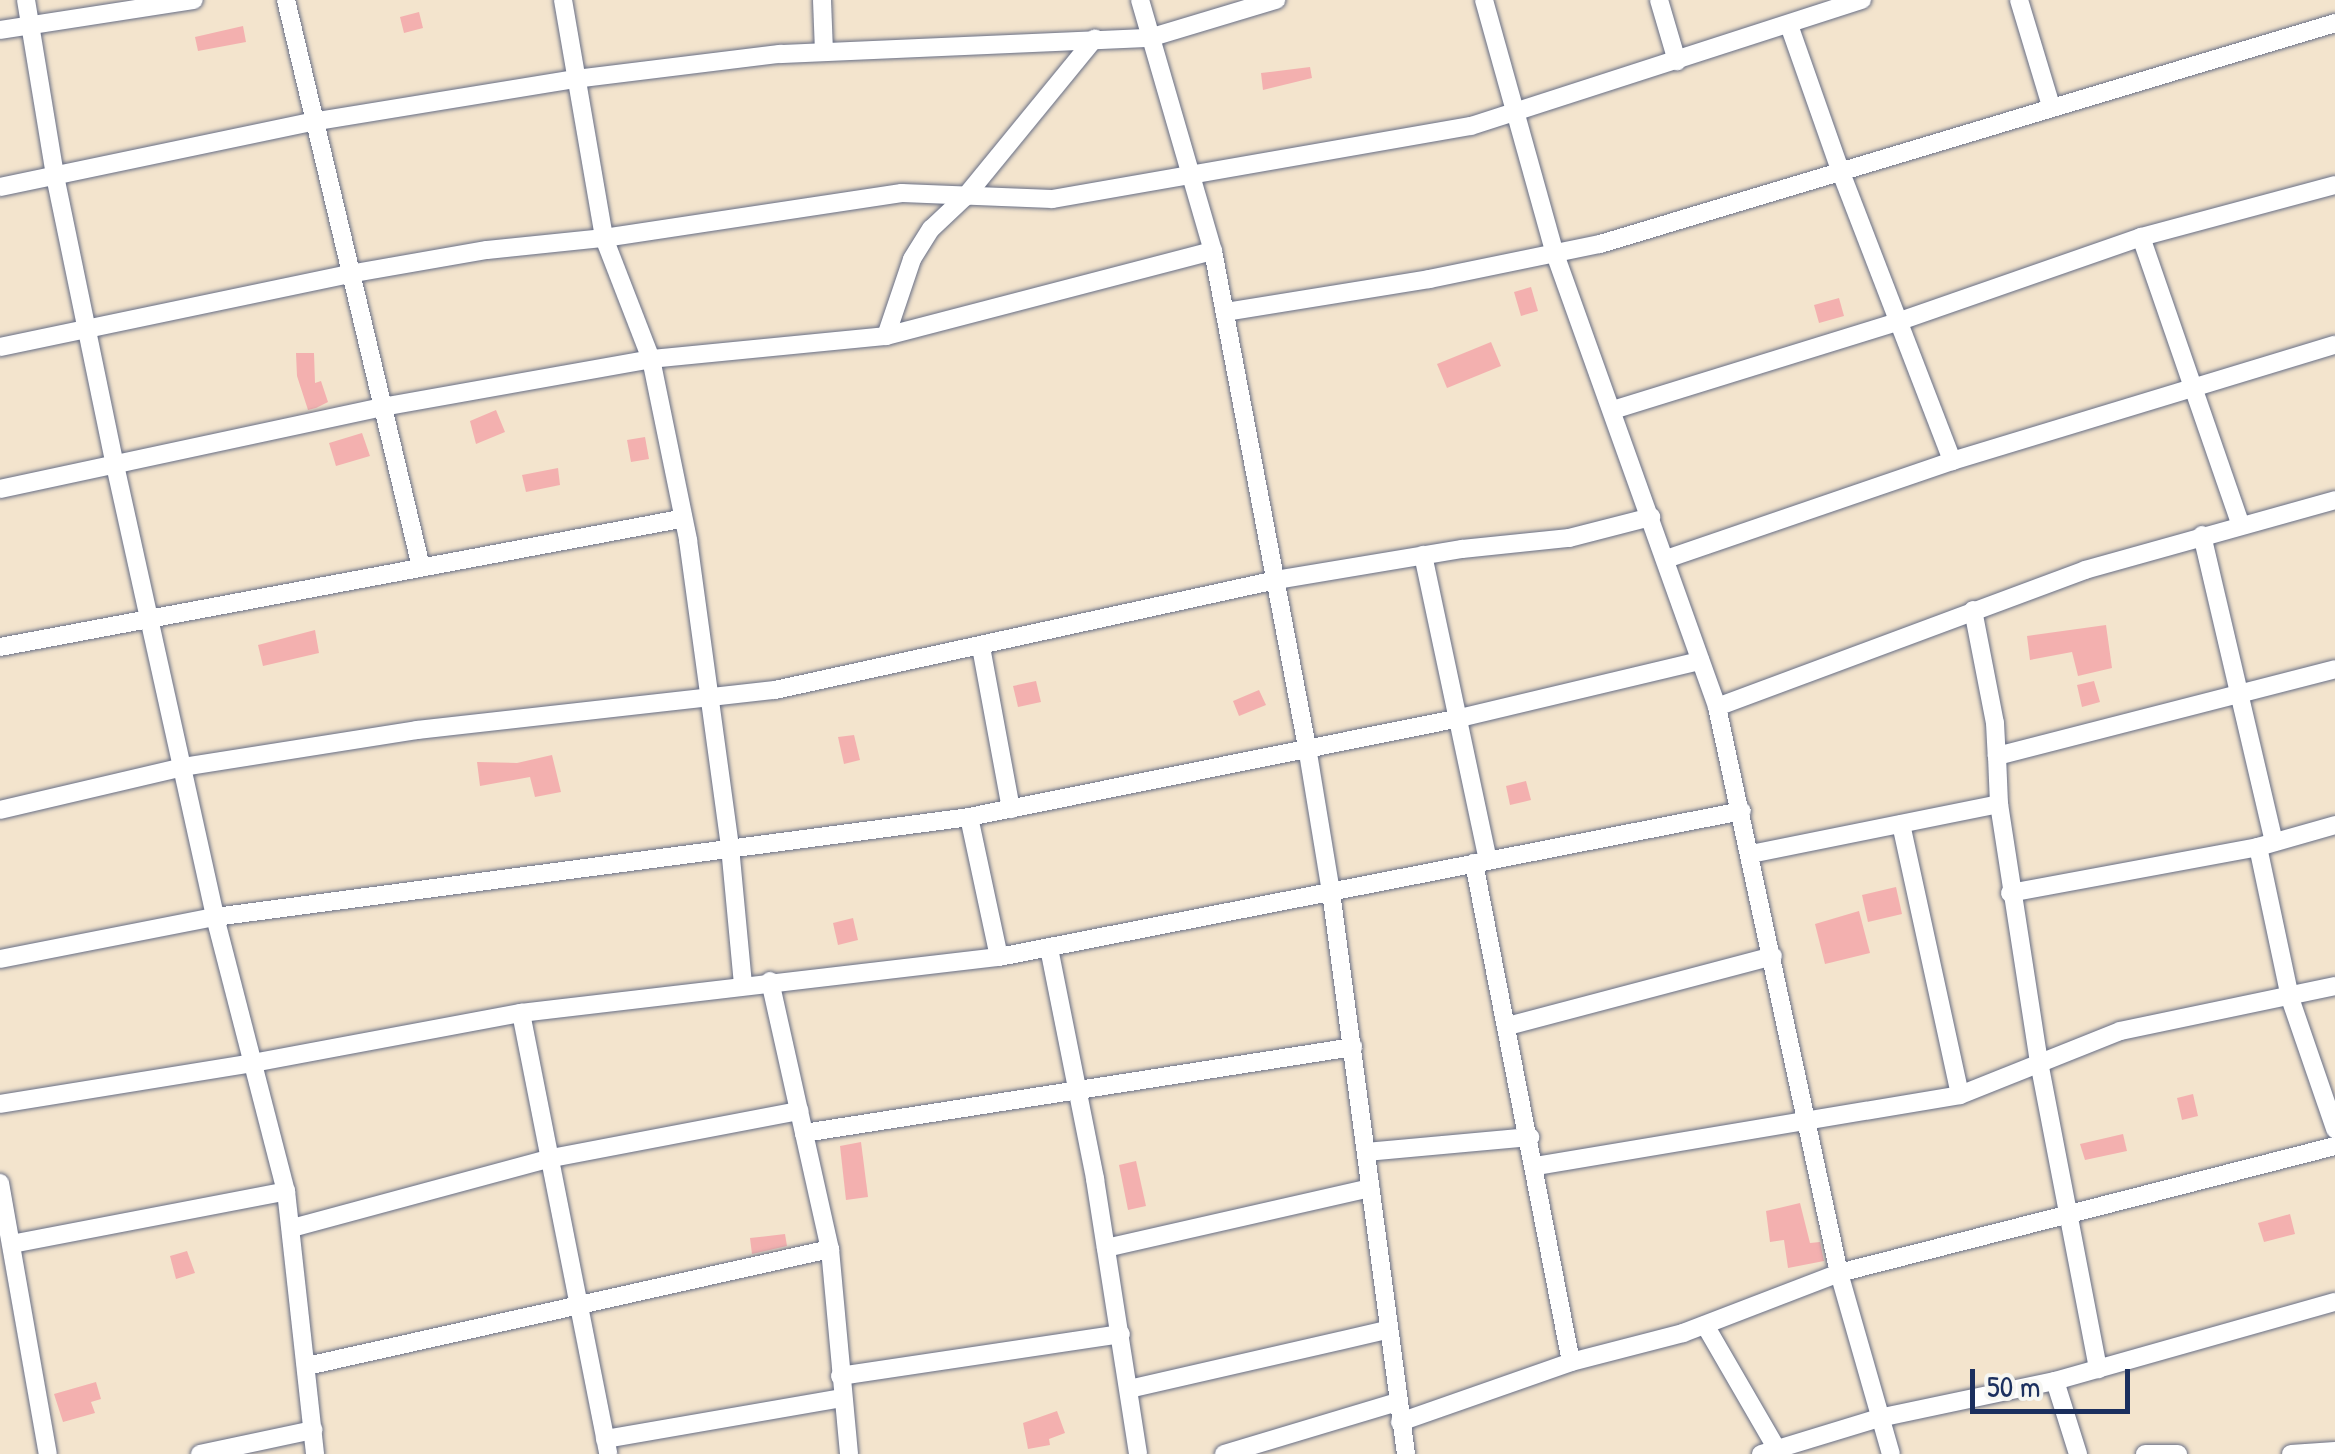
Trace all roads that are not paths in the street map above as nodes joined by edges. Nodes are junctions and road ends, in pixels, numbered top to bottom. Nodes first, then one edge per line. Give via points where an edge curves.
1 (26, 0) edge
2 (194, 0) edge
3 (286, 0) edge
4 (563, 0) edge
5 (822, 0) edge
6 (1140, 0) edge
7 (1276, 0) edge
8 (1484, 0) edge
9 (1659, 0) edge
10 (1862, 0) edge
11 (2019, 0) edge
12 (31, 24) junction
13 (2335, 24) edge
14 (1789, 25) junction
15 (0, 30) edge
16 (1094, 38) junction
17 (1149, 38) junction
18 (824, 52) junction
19 (1677, 61) junction
20 (575, 79) junction
21 (2052, 106) junction
22 (1514, 114) junction
23 (312, 122) junction
24 (1840, 170) junction
25 (55, 176) junction
26 (1190, 176) junction
27 (2335, 185) edge
28 (0, 187) edge
29 (965, 196) junction
30 (2142, 237) junction
31 (604, 238) junction
32 (1213, 251) junction
33 (1555, 254) junction
34 (350, 274) junction
35 (1226, 312) junction
36 (1897, 322) junction
37 (88, 330) junction
38 (886, 336) junction
39 (2335, 345) edge
40 (0, 347) edge
41 (651, 359) junction
42 (2192, 385) junction
43 (382, 407) junction
44 (1613, 410) junction
45 (1952, 462) junction
46 (115, 465) junction
47 (0, 489) edge
48 (2335, 500) edge
49 (1651, 517) junction
50 (680, 518) junction
51 (2241, 525) junction
52 (2202, 535) junction
53 (1424, 555) junction
54 (1666, 559) junction
55 (422, 568) junction
56 (1276, 580) junction
57 (1973, 610) junction
58 (153, 621) junction
59 (980, 646) junction
60 (0, 647) edge
61 (1700, 661) junction
62 (2335, 669) edge
63 (2239, 695) junction
64 (710, 700) junction
65 (1716, 707) junction
66 (1456, 719) junction
67 (1308, 747) junction
68 (1997, 756) junction
69 (183, 767) junction
70 (1999, 804) junction
71 (1011, 809) junction
72 (0, 810) edge
73 (1742, 811) junction
74 (969, 817) junction
75 (1901, 824) junction
76 (2335, 825) edge
77 (2266, 845) junction
78 (730, 847) junction
79 (1752, 854) junction
80 (1481, 862) junction
81 (1332, 892) junction
82 (2010, 893) junction
83 (215, 916) junction
84 (1049, 948) junction
85 (1773, 956) junction
86 (1000, 957) junction
87 (0, 959) edge
88 (770, 981) junction
89 (743, 984) junction
90 (2335, 986) edge
91 (2290, 998) junction
92 (521, 1013) junction
93 (1508, 1026) junction
94 (1352, 1048) junction
95 (2039, 1062) junction
96 (253, 1063) junction
97 (1078, 1092) junction
98 (1960, 1094) junction
99 (0, 1104) edge
100 (799, 1111) junction
101 (1809, 1122) junction
102 (2335, 1128) edge
103 (804, 1134) junction
104 (1530, 1137) junction
105 (2335, 1146) edge
106 (1366, 1152) junction
107 (548, 1160) junction
108 (1536, 1166) junction
109 (0, 1183) edge
110 (1370, 1188) junction
111 (286, 1191) junction
112 (2068, 1214) junction
113 (292, 1228) junction
114 (12, 1244) junction
115 (1106, 1248) junction
116 (830, 1249) junction
117 (1839, 1273) junction
118 (2335, 1302) edge
119 (575, 1303) junction
120 (1705, 1325) junction
121 (1388, 1330) junction
122 (1120, 1334) junction
123 (1571, 1362) junction
124 (307, 1366) junction
125 (2098, 1368) junction
126 (840, 1376) junction
127 (2055, 1381) junction
128 (1128, 1389) junction
129 (842, 1398) junction
130 (1397, 1402) junction
131 (1879, 1418) junction
132 (1400, 1422) junction
133 (314, 1430) junction
134 (607, 1447) edge
135 (1769, 1452) edge
136 (2335, 1452) edge
137 (48, 1454) edge
138 (200, 1454) edge
139 (316, 1454) edge
140 (849, 1454) edge
141 (1138, 1454) edge
142 (1224, 1454) edge
143 (1406, 1454) edge
144 (1891, 1454) edge
145 (2078, 1454) edge
146 (2145, 1454) edge
147 (2178, 1454) edge
148 (2292, 1454) edge

1 - 12 street
2 - 12 street
3 - 23 street
4 - 20 street
5 - 18 street
6 - 17 street
7 - 17 street
8 - 22 street
9 - 19 street
10 - 14 street
11 - 21 street
12 - 15 street
12 - 25 street
13 - 21 street
14 - 19 street
14 - 24 street
16 - 17 street
16 - 18 street
16 - 29 street
17 - 26 street
18 - 20 street
19 - 22 street
20 - 23 street
20 - 31 street
21 - 24 street
22 - 26 street
22 - 33 street
23 - 25 street
23 - 34 street
24 - 33 street
24 - 36 street
25 - 28 street
25 - 37 street
26 - 29 street via 1052,199
26 - 32 street
27 - 30 street
29 - 31 street via 866,197
29 - 38 street via 912,260
30 - 36 street
30 - 42 street
31 - 34 street
31 - 41 street
32 - 35 street
32 - 38 street
33 - 35 street
33 - 44 street
34 - 37 street
34 - 43 street
35 - 56 street
36 - 44 street
36 - 45 street
37 - 40 street
37 - 46 street
38 - 41 street
39 - 42 street
41 - 43 street
41 - 50 street
42 - 45 street
42 - 51 street
43 - 46 street
43 - 55 street
44 - 49 street
45 - 54 street
46 - 47 street
46 - 58 street
48 - 51 street
49 - 53 street via 1569,538
49 - 54 street
50 - 55 street
50 - 64 street
51 - 52 street
52 - 57 street
52 - 63 street
53 - 56 street
53 - 66 street
54 - 61 street
55 - 58 street
56 - 59 street
56 - 67 street
57 - 65 street
57 - 68 street
58 - 60 street
58 - 69 street
59 - 64 street
59 - 71 street
61 - 65 street
61 - 66 street
62 - 63 street
63 - 68 street
63 - 77 street
64 - 69 street via 417,730
64 - 78 street
65 - 73 street
66 - 67 street
66 - 80 street
67 - 71 street
67 - 81 street
68 - 70 street
69 - 72 street
69 - 83 street
70 - 75 street
70 - 82 street
71 - 74 street
73 - 79 street
73 - 80 street
74 - 78 street
74 - 86 street
75 - 79 street
75 - 98 street
76 - 77 street
77 - 82 street
77 - 91 street
78 - 83 street
78 - 89 street
79 - 85 street
80 - 81 street
80 - 93 street
81 - 84 street
81 - 94 street
82 - 95 street
83 - 87 street
83 - 96 street
84 - 86 street
84 - 97 street
85 - 93 street
85 - 101 street
86 - 88 street
88 - 89 street
88 - 100 street
89 - 92 street
90 - 91 street
91 - 95 street via 2164,1018
91 - 102 street
92 - 96 street
92 - 107 street
93 - 104 street
94 - 97 street
94 - 106 street
95 - 98 street
95 - 112 street
96 - 99 street
96 - 111 street
97 - 103 street
97 - 115 street
98 - 101 street
100 - 103 street
100 - 107 street
101 - 108 street
101 - 117 street
103 - 116 street
104 - 106 street
104 - 108 street
105 - 112 street
106 - 110 street
107 - 113 street
107 - 119 street
108 - 123 street
109 - 114 street
110 - 115 street
110 - 121 street
111 - 113 street
111 - 114 street
112 - 117 street
112 - 125 street
113 - 124 street
114 - 137 street
115 - 122 street
116 - 119 street
116 - 126 street
117 - 120 street
117 - 131 street
118 - 125 street
119 - 124 street
119 - 134 street
120 - 123 street
120 - 135 street
121 - 128 street
121 - 130 street
122 - 126 street
122 - 128 street
123 - 132 street
124 - 133 street
125 - 127 street
126 - 129 street
127 - 131 street
127 - 145 street
128 - 141 street
129 - 134 street
129 - 140 street
130 - 132 street
130 - 142 street
131 - 135 street
131 - 144 street
132 - 143 street
133 - 138 street
133 - 139 street
136 - 148 street
146 - 147 street

